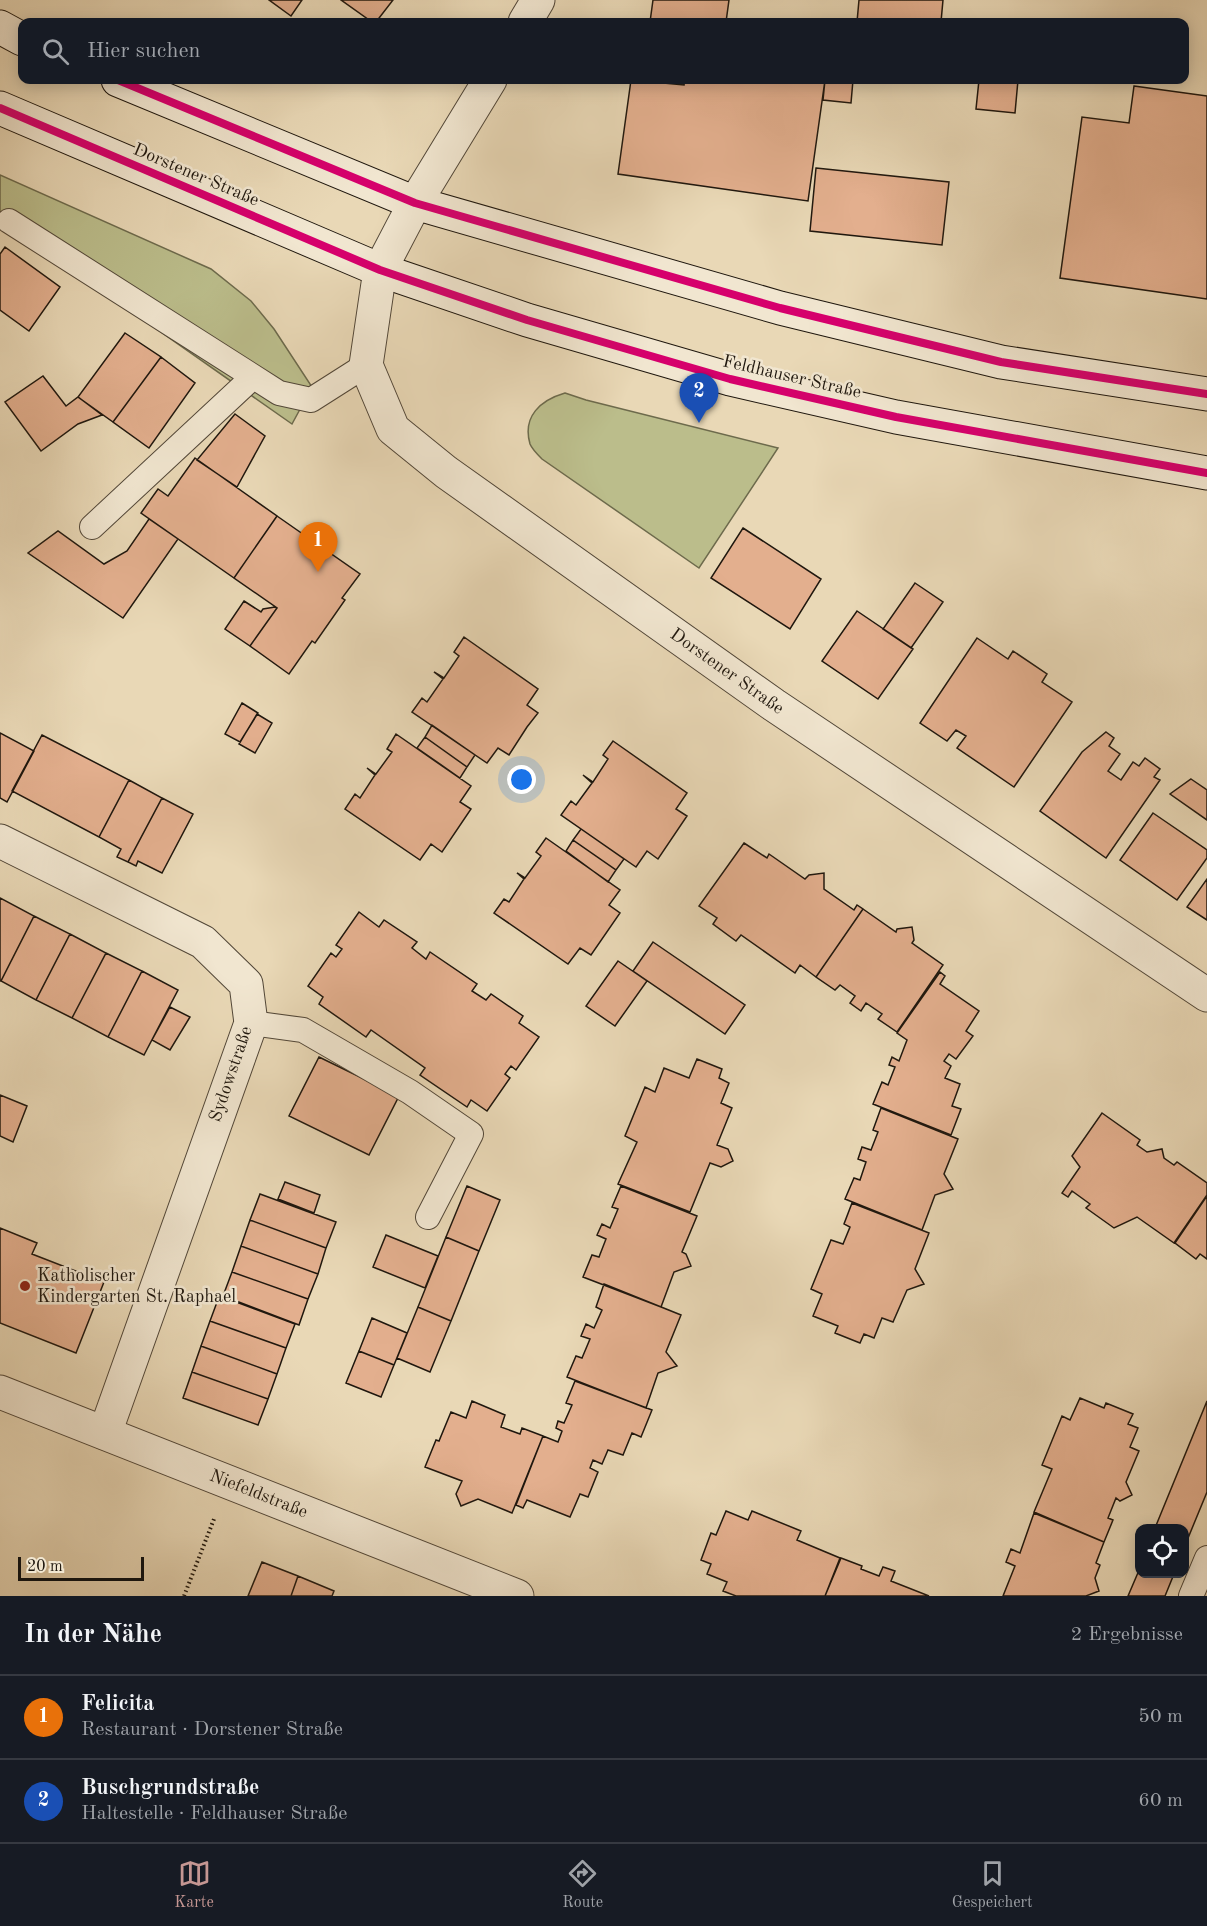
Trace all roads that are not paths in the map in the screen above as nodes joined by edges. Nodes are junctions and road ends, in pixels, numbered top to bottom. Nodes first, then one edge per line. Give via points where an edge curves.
1 (538, 0) edge
2 (527, 18) edge
3 (0, 27) edge
4 (18, 37) edge
5 (128, 84) edge
6 (488, 84) edge
7 (0, 108) edge
8 (415, 203) junction
9 (9, 221) dead end
10 (380, 270) junction
11 (366, 365) junction
12 (253, 377) junction
13 (1207, 394) edge
14 (1207, 473) edge
15 (92, 527) dead end
16 (0, 841) edge
17 (1207, 995) edge
18 (251, 1023) junction
19 (428, 1217) dead end
20 (0, 1392) edge
21 (105, 1433) junction
22 (1207, 1558) edge
23 (517, 1596) edge
24 (1191, 1596) edge

1 - 2 street
3 - 4 street
5 - 8 street
6 - 8 street
7 - 10 street, Dorstener Straße
8 - 10 street
8 - 13 street via 780,308 989,359
9 - 12 lane
10 - 11 street
10 - 14 street, Feldhauser Straße via 527,320 730,379 896,417
11 - 12 lane via 310,400 279,393
11 - 17 street, Dorstener Straße via 393,429 446,472 774,705
12 - 15 lane
16 - 18 street, Sydowstraße via 203,942 246,984
18 - 19 lane via 303,1030 410,1092 471,1134
18 - 21 street, Sydowstraße
20 - 21 street, Niefeldstraße
21 - 23 street, Niefeldstraße
22 - 24 lane

